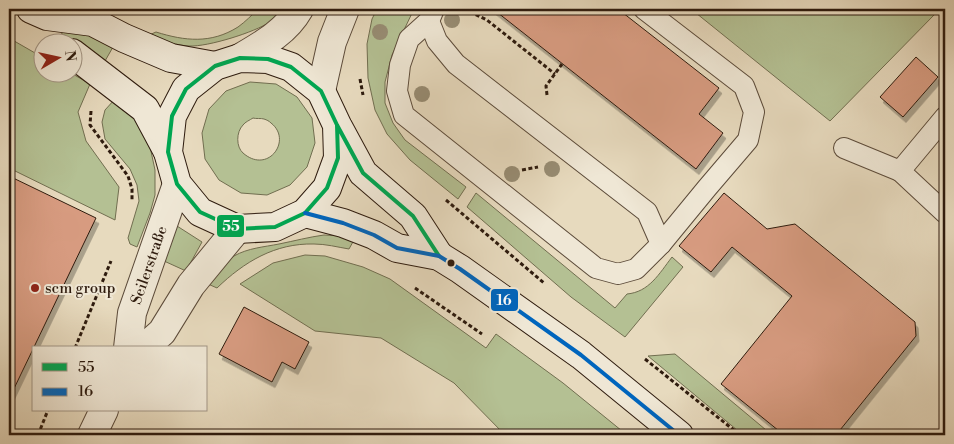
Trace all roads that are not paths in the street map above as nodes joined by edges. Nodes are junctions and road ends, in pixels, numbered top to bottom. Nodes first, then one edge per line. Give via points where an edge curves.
1 (299, 9) edge
2 (345, 9) edge
3 (644, 9) edge
4 (39, 13) edge
5 (431, 15) edge
6 (56, 32) edge
7 (82, 60) edge
8 (228, 62) junction
9 (321, 91) junction
10 (945, 117) edge
11 (337, 125) junction
12 (844, 148) dead end
13 (168, 152) junction
14 (900, 171) junction
15 (177, 184) junction
16 (305, 213) junction
17 (945, 213) edge
18 (237, 229) junction
19 (661, 244) junction
20 (439, 256) junction
21 (128, 346) edge
22 (146, 346) edge
23 (103, 412) edge
24 (92, 435) edge
25 (679, 435) edge

1 - 8 main road via 274,38
2 - 9 main road via 332,42
3 - 19 lane via 744,86 754,112 748,140
4 - 6 main road
4 - 8 main road via 93,22 171,58
5 - 19 lane via 437,41 456,64 647,212
5 - 19 lane via 409,40 400,65 397,91 404,115 596,268 618,274 636,269
7 - 13 main road via 145,110
8 - 9 main road via 268,59 292,67
8 - 13 main road via 186,89 172,116
9 - 11 main road
10 - 14 lane
11 - 16 main road via 338,158 327,188
11 - 20 main road via 363,172 413,216
12 - 14 lane
13 - 15 main road
14 - 17 lane
15 - 18 main road via 200,212
15 - 21 main road, Seilerstraße via 132,313
16 - 18 main road via 275,227
16 - 20 main road via 344,223 397,248
18 - 22 main road via 191,285 162,332
20 - 25 main road via 581,355
23 - 24 main road

